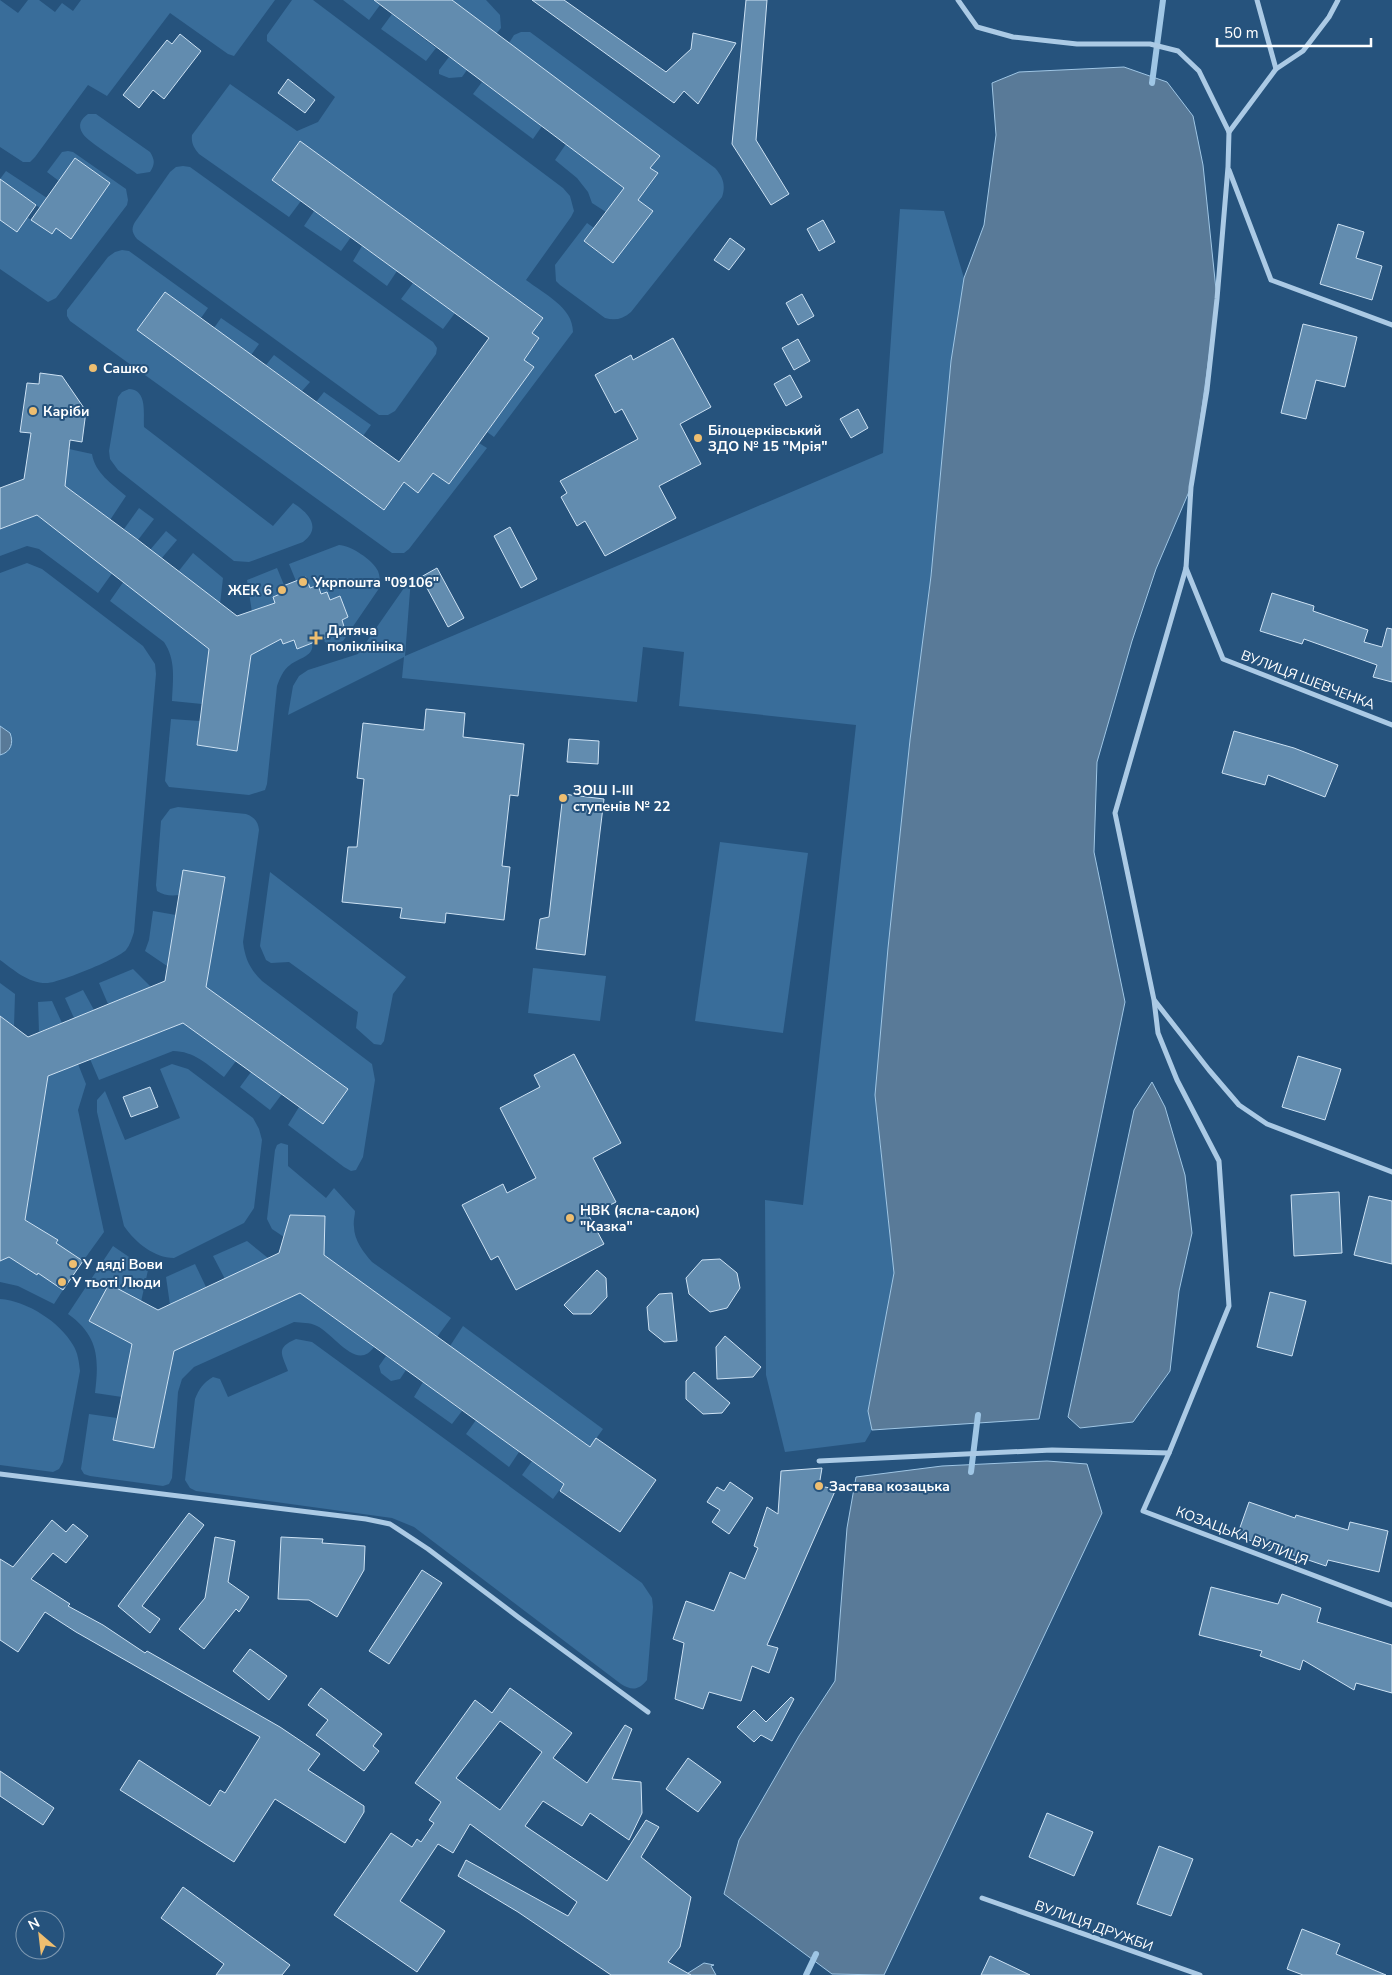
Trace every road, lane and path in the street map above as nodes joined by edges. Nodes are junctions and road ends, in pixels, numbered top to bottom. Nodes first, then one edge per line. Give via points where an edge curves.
1 (958, 0) edge
2 (1257, 0) edge
3 (1338, 0) edge
4 (1276, 69) junction
5 (1229, 132) junction
6 (1228, 167) junction
7 (1392, 325) edge
8 (1186, 568) junction
9 (1392, 725) edge
10 (1154, 1000) junction
11 (1392, 1172) edge
12 (1169, 1453) junction
13 (819, 1461) dead end
14 (0, 1474) edge
15 (1392, 1605) edge
16 (648, 1712) dead end
17 (982, 1898) dead end
18 (1200, 1975) edge

1 - 5 street via 977,27 1013,37 1077,44 1150,44 1178,51 1199,72
2 - 4 street
3 - 4 street via 1303,51
4 - 5 street
5 - 6 street
6 - 7 street via 1271,280
6 - 8 street via 1207,390 1191,487
8 - 9 street, ВУЛИЦЯ ШЕВЧЕНКА via 1223,659
8 - 10 street via 1115,813
10 - 11 street via 1239,1105 1267,1124
10 - 12 street via 1158,1032 1177,1080 1219,1161 1229,1306
12 - 13 street via 1052,1450
12 - 15 street, КОЗАЦЬКА ВУЛИЦЯ via 1143,1511
14 - 16 street via 390,1524
17 - 18 street, ВУЛИЦЯ ДРУЖБИ

